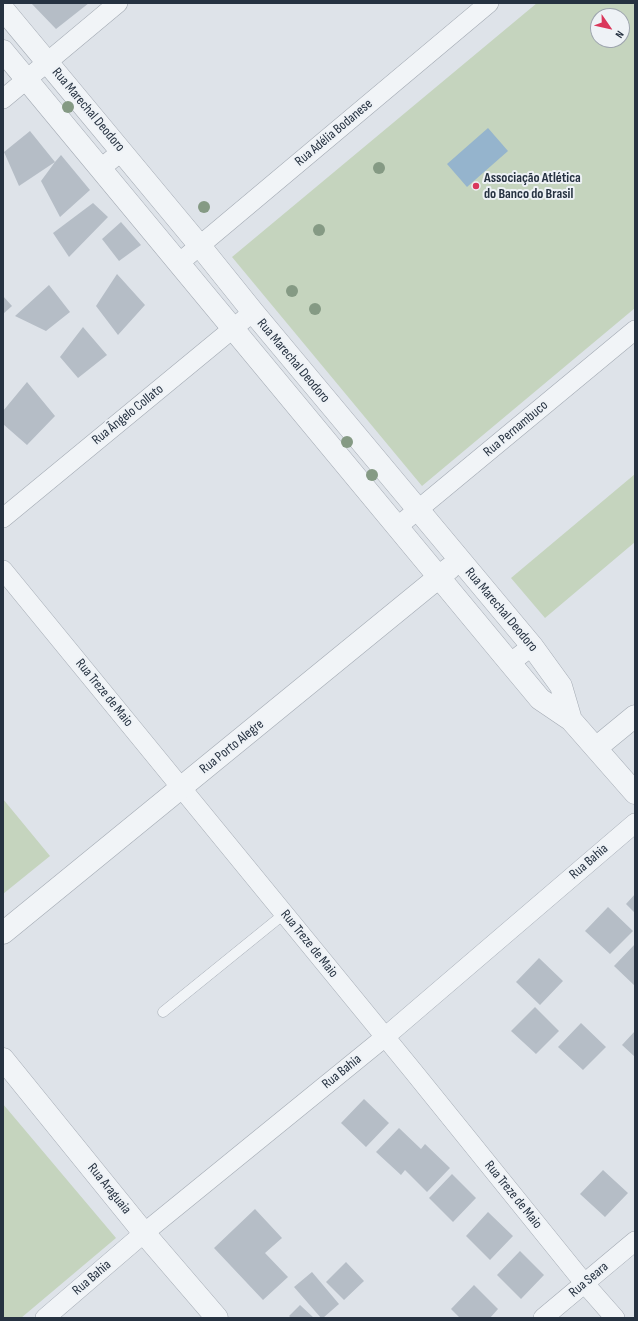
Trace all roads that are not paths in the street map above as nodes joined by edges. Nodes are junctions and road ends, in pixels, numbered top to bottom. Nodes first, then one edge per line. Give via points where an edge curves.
1 (118, 3) edge
2 (477, 7) edge
3 (3, 9) edge
4 (3, 51) edge
5 (48, 62) junction
6 (27, 80) junction
7 (3, 99) edge
8 (122, 151) junction
9 (100, 168) junction
10 (200, 246) junction
11 (179, 263) junction
12 (253, 312) junction
13 (233, 329) junction
14 (635, 330) edge
15 (340, 417) junction
16 (320, 434) junction
17 (418, 510) junction
18 (3, 518) edge
19 (397, 527) junction
20 (460, 560) junction
21 (3, 570) edge
22 (438, 577) junction
23 (532, 646) junction
24 (510, 663) junction
25 (635, 716) edge
26 (571, 720) junction
27 (596, 748) junction
28 (182, 788) junction
29 (635, 793) edge
30 (635, 822) edge
31 (284, 914) junction
32 (3, 933) edge
33 (163, 1012) dead end
34 (385, 1037) junction
35 (3, 1059) edge
36 (144, 1233) junction
37 (635, 1241) edge
38 (585, 1284) junction
39 (45, 1318) edge
40 (217, 1318) edge
41 (544, 1318) edge
42 (615, 1318) edge

1 - 5 street
2 - 10 street, Rua Adélia Bodanese
3 - 5 street, Rua Marechal Deodoro
4 - 6 street, Rua Marechal Deodoro
5 - 6 street
5 - 8 street, Rua Marechal Deodoro
6 - 7 street
6 - 9 street, Rua Marechal Deodoro
8 - 9 street
8 - 10 street, Rua Marechal Deodoro
9 - 11 street, Rua Marechal Deodoro
10 - 11 street, Rua Adélia Bodanese
10 - 12 street, Rua Marechal Deodoro
11 - 13 street, Rua Marechal Deodoro
12 - 13 street, Rua Ângelo Collato
12 - 15 street, Rua Marechal Deodoro
13 - 16 street, Rua Marechal Deodoro
13 - 18 street, Rua Ângelo Collato
14 - 17 street, Rua Pernambuco
15 - 16 street
15 - 17 street, Rua Marechal Deodoro
16 - 19 street, Rua Marechal Deodoro
17 - 19 street, Rua Pernambuco
17 - 20 street, Rua Marechal Deodoro
19 - 22 street, Rua Marechal Deodoro
20 - 22 street, Rua Porto Alegre
20 - 23 street, Rua Marechal Deodoro
21 - 28 street, Rua Treze de Maio
22 - 24 street, Rua Marechal Deodoro
22 - 28 street, Rua Porto Alegre
23 - 24 street
23 - 26 street, Rua Marechal Deodoro via 560,686
24 - 26 street, Rua Marechal Deodoro via 540,699
25 - 27 street
26 - 27 street, Rua Marechal Deodoro
27 - 29 street, Rua Marechal Deodoro
28 - 31 street, Rua Treze de Maio
28 - 32 street, Rua Porto Alegre
30 - 34 street, Rua Bahia
31 - 33 lane
31 - 34 street, Rua Treze de Maio
34 - 36 street, Rua Bahia
34 - 38 street, Rua Treze de Maio
35 - 36 street, Rua Araguaia
36 - 39 street, Rua Bahia
36 - 40 street, Rua Araguaia
37 - 38 street, Rua Seara
38 - 41 street, Rua Seara
38 - 42 street, Rua Treze de Maio

